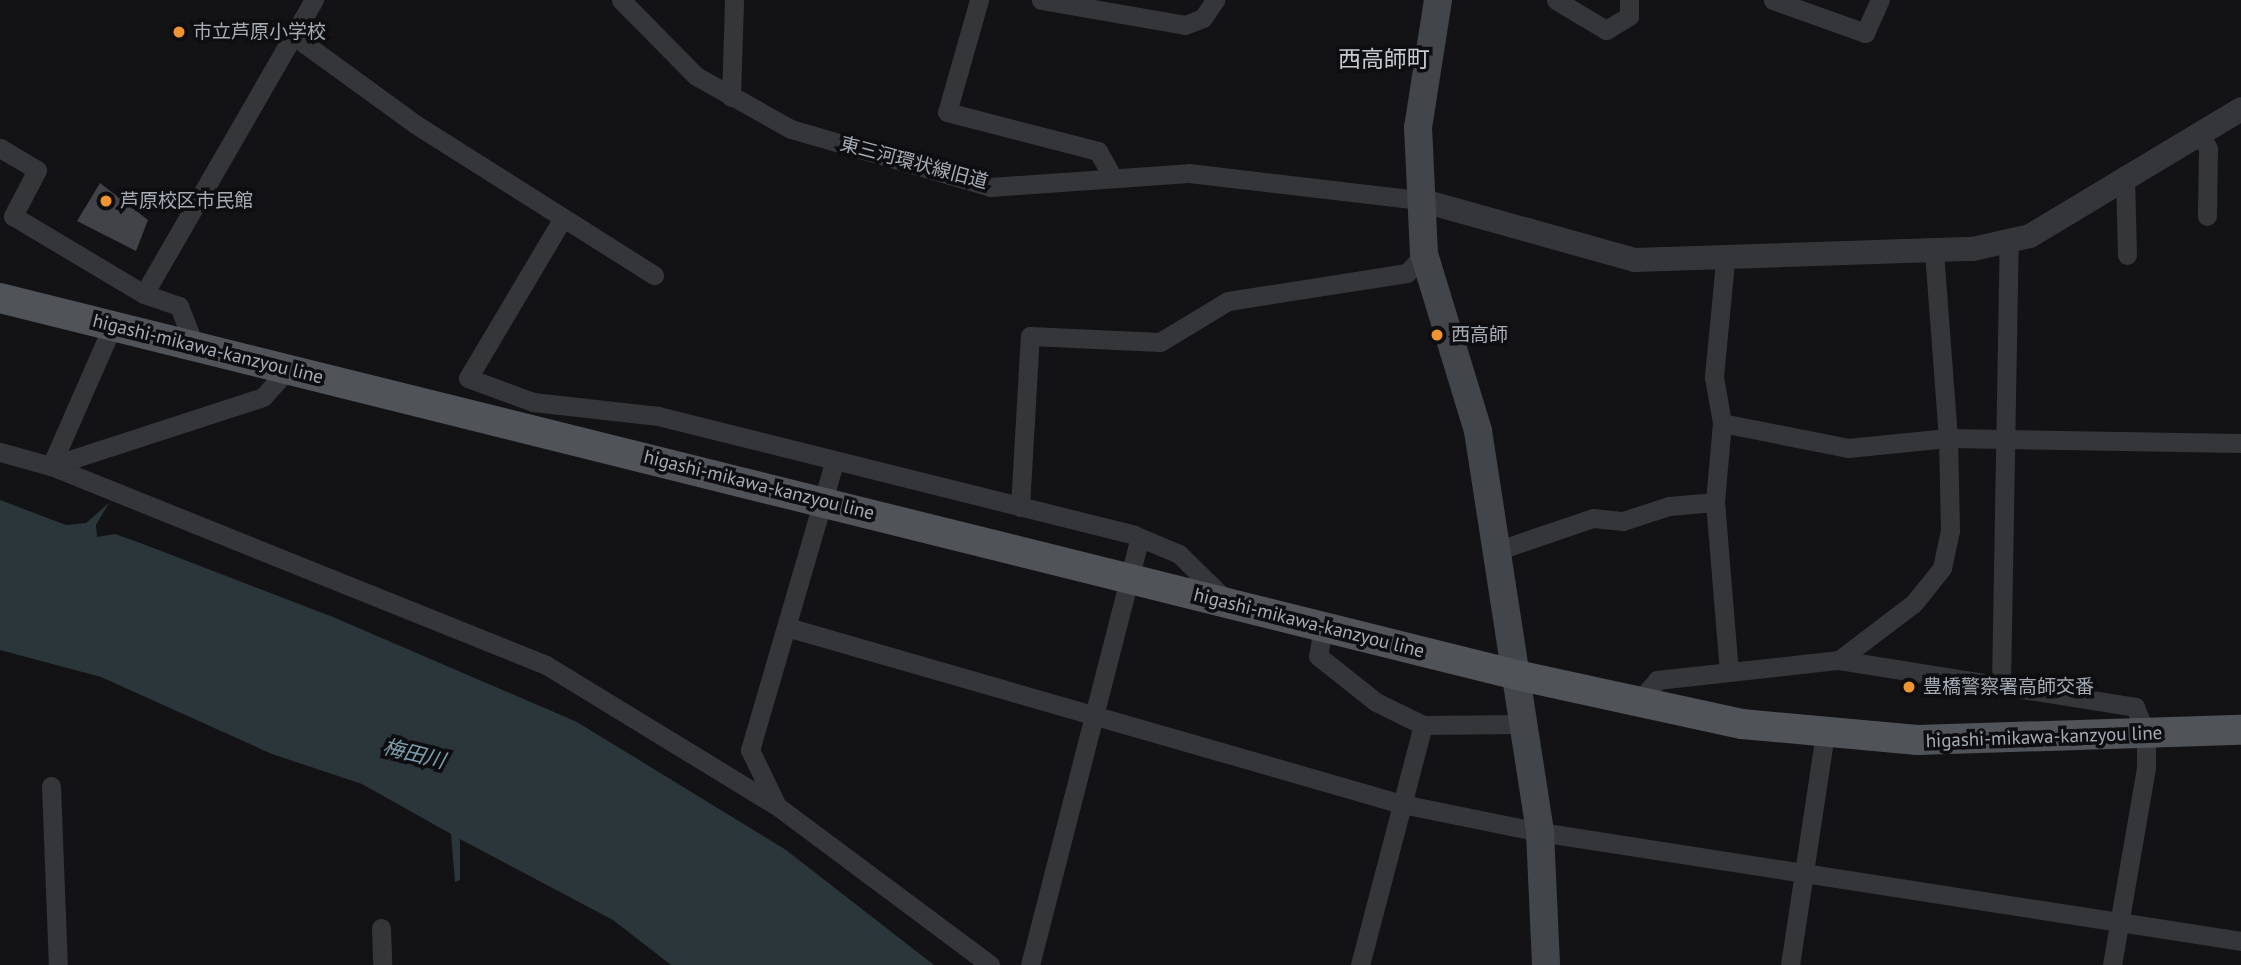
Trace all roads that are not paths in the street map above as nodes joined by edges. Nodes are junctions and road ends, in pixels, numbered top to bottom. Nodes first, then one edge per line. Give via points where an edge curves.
1 (314, 0) edge
2 (621, 0) edge
3 (734, 0) edge
4 (979, 0) edge
5 (1041, 0) edge
6 (1215, 0) edge
7 (1438, 0) edge
8 (1556, 0) edge
9 (1629, 0) edge
10 (1773, 0) edge
11 (1880, 0) edge
12 (294, 36) junction
13 (731, 97) junction
14 (2241, 109) edge
15 (2200, 133) junction
16 (0, 148) edge
17 (2125, 175) junction
18 (1112, 176) junction
19 (1420, 200) junction
20 (2207, 216) dead end
21 (563, 218) junction
22 (2009, 243) junction
23 (1934, 250) junction
24 (1424, 254) junction
25 (2127, 255) dead end
26 (1725, 262) junction
27 (654, 275) dead end
28 (144, 294) junction
29 (0, 298) edge
30 (113, 325) junction
31 (194, 344) junction
32 (288, 369) junction
33 (1722, 423) junction
34 (1948, 438) junction
35 (2006, 439) junction
36 (2241, 443) edge
37 (0, 452) edge
38 (834, 462) junction
39 (51, 466) junction
40 (822, 501) junction
41 (1715, 502) junction
42 (1020, 507) junction
43 (1140, 538) junction
44 (1496, 551) junction
45 (1133, 580) junction
46 (1227, 602) junction
47 (1323, 626) junction
48 (788, 627) junction
49 (1839, 660) junction
50 (1729, 671) junction
51 (1517, 675) junction
52 (2001, 685) junction
53 (1639, 701) junction
54 (1094, 714) junction
55 (1522, 723) junction
56 (1423, 725) junction
57 (2241, 730) edge
58 (1825, 734) junction
59 (2146, 734) junction
60 (51, 786) dead end
61 (1402, 804) junction
62 (777, 806) junction
63 (1540, 832) junction
64 (1806, 872) junction
65 (2119, 922) junction
66 (381, 928) dead end
67 (2241, 941) edge
68 (58, 965) edge
69 (382, 965) edge
70 (990, 965) edge
71 (1030, 965) edge
72 (1360, 965) edge
73 (1546, 965) edge
74 (1790, 965) edge
75 (2112, 965) edge

1 - 12 street
2 - 13 street, 東三河環状線旧道 via 696,76
3 - 13 street
4 - 18 street via 947,112 1098,151
5 - 6 street via 1185,25 1203,18
7 - 19 main road via 1418,127
8 - 9 street via 1606,30 1629,16
10 - 11 street via 1865,33
12 - 21 street via 415,124
12 - 28 street
13 - 18 street, 東三河環状線旧道 via 791,129 990,187
14 - 15 street
15 - 17 street
15 - 20 street via 2208,149
16 - 28 street via 37,170 13,216
17 - 22 street
17 - 25 street
18 - 19 street, 東三河環状線旧道 via 1189,173
19 - 24 main road
19 - 26 street via 1609,255
21 - 27 street
21 - 38 street via 468,378 533,402 658,416
22 - 23 street
22 - 35 street
23 - 26 street
23 - 34 street
24 - 42 street via 1407,273 1228,301 1160,342 1030,336
24 - 44 main road via 1478,431
26 - 33 street via 1714,377
28 - 31 street via 179,306
29 - 30 main road, higashi-mikawa-kanzyou line
30 - 31 main road, higashi-mikawa-kanzyou line
30 - 39 street
31 - 32 main road, higashi-mikawa-kanzyou line
32 - 39 street via 264,397
32 - 40 main road, higashi-mikawa-kanzyou line
33 - 34 street via 1848,448
33 - 41 street
34 - 35 street
34 - 49 street via 1950,531 1942,568 1914,603
35 - 36 street
35 - 52 street
37 - 39 street
38 - 40 street
38 - 42 street
39 - 62 street via 546,665
40 - 45 main road, higashi-mikawa-kanzyou line
40 - 48 street
41 - 44 street via 1669,506 1623,521 1593,518
41 - 50 street
42 - 43 street
43 - 45 street
43 - 46 street via 1179,554
44 - 51 main road
45 - 46 main road, higashi-mikawa-kanzyou line
45 - 54 street
46 - 47 main road, higashi-mikawa-kanzyou line
47 - 51 main road, higashi-mikawa-kanzyou line
47 - 56 street via 1318,656 1376,702
48 - 54 street
48 - 62 street via 750,750
49 - 50 street
49 - 52 street
50 - 53 street via 1657,680
51 - 53 main road, higashi-mikawa-kanzyou line
51 - 55 main road
52 - 59 street via 2135,707
53 - 58 main road, higashi-mikawa-kanzyou line
54 - 61 street
54 - 71 street
55 - 56 street
55 - 63 main road
56 - 61 street
57 - 59 main road, higashi-mikawa-kanzyou line
58 - 59 main road, higashi-mikawa-kanzyou line via 2005,741
58 - 64 street
59 - 65 street
60 - 68 street
61 - 63 street
61 - 72 street
62 - 70 street
63 - 64 street
63 - 73 main road
64 - 65 street
64 - 74 street
65 - 67 street
65 - 75 street
66 - 69 street

